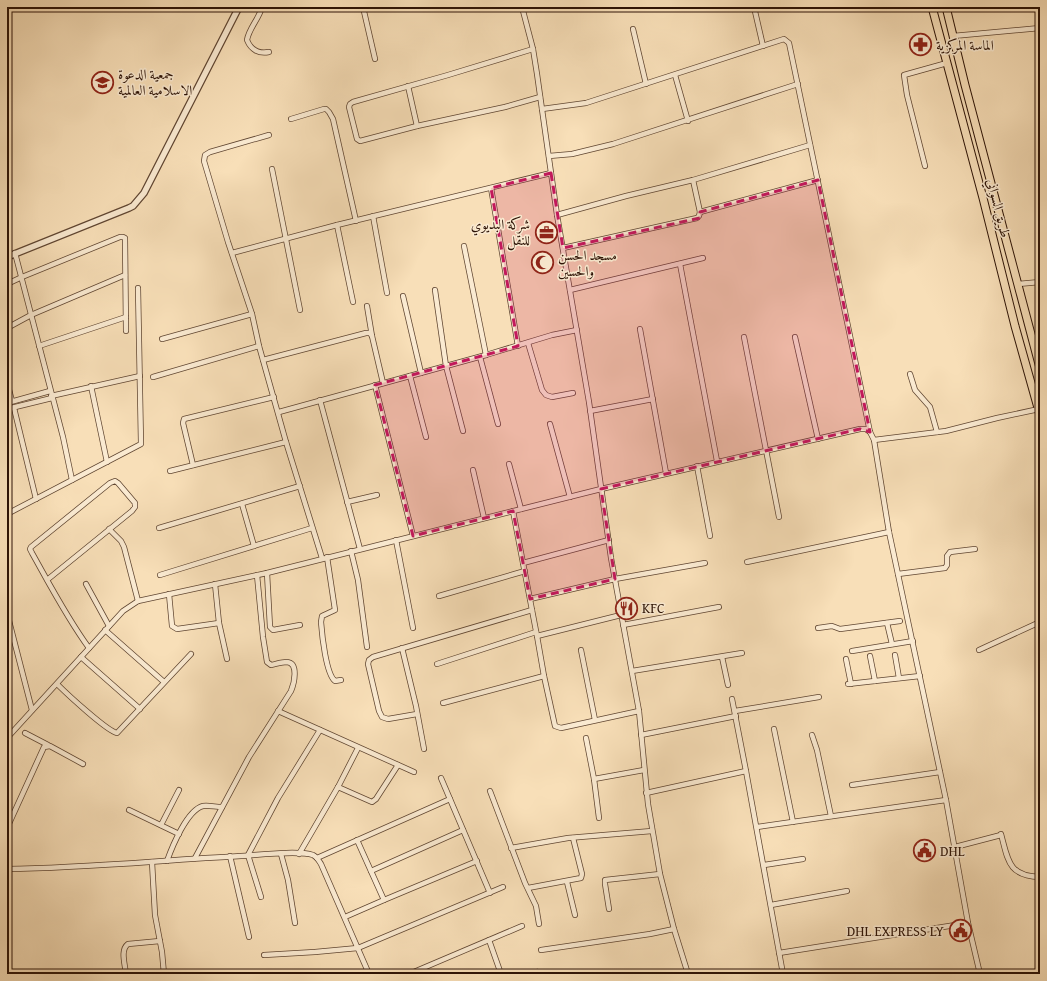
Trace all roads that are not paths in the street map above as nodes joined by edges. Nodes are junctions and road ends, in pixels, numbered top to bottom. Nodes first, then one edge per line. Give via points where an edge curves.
1 (239, 7) edge
2 (262, 7) edge
3 (363, 7) edge
4 (530, 7) edge
5 (754, 7) edge
6 (932, 7) edge
7 (946, 7) edge
8 (522, 8) edge
9 (1040, 28) edge
10 (633, 29) dead end
11 (954, 36) junction
12 (763, 46) junction
13 (533, 49) junction
14 (269, 52) dead end
15 (375, 58) dead end
16 (947, 62) junction
17 (675, 75) junction
18 (646, 84) junction
19 (798, 84) junction
20 (408, 86) junction
21 (540, 98) junction
22 (542, 109) junction
23 (291, 119) dead end
24 (688, 121) junction
25 (417, 126) junction
26 (269, 135) dead end
27 (810, 145) junction
28 (549, 156) junction
29 (925, 166) dead end
30 (272, 169) dead end
31 (551, 173) junction
32 (693, 180) junction
33 (818, 180) junction
34 (491, 188) junction
35 (700, 212) junction
36 (557, 215) junction
37 (373, 216) junction
38 (356, 220) junction
39 (337, 225) junction
40 (285, 239) junction
41 (464, 246) dead end
42 (563, 248) junction
43 (15, 253) junction
44 (232, 253) junction
45 (7, 257) edge
46 (703, 258) dead end
47 (680, 264) junction
48 (125, 275) junction
49 (22, 277) junction
50 (1040, 282) edge
51 (7, 284) edge
52 (1018, 284) junction
53 (138, 288) dead end
54 (435, 290) dead end
55 (570, 290) junction
56 (387, 294) dead end
57 (403, 296) dead end
58 (353, 302) dead end
59 (367, 306) dead end
60 (300, 310) dead end
61 (252, 314) junction
62 (31, 315) junction
63 (126, 317) junction
64 (7, 328) edge
65 (640, 329) dead end
66 (577, 330) junction
67 (126, 331) dead end
68 (372, 336) junction
69 (744, 337) dead end
70 (795, 337) dead end
71 (162, 339) dead end
72 (528, 343) junction
73 (39, 346) junction
74 (259, 346) junction
75 (518, 346) junction
76 (486, 355) junction
77 (480, 357) junction
78 (263, 360) junction
79 (446, 366) junction
80 (1040, 368) edge
81 (421, 373) junction
82 (910, 374) dead end
83 (140, 376) junction
84 (410, 376) junction
85 (153, 377) dead end
86 (7, 382) edge
87 (383, 383) junction
88 (375, 385) junction
89 (91, 386) junction
90 (573, 393) dead end
91 (51, 395) junction
92 (274, 396) junction
93 (653, 398) junction
94 (320, 400) junction
95 (10, 402) edge
96 (14, 408) junction
97 (7, 410) edge
98 (590, 411) junction
99 (279, 412) junction
100 (1039, 412) edge
101 (498, 424) dead end
102 (550, 424) dead end
103 (464, 431) dead end
104 (870, 432) junction
105 (938, 432) junction
106 (426, 437) dead end
107 (818, 439) junction
108 (874, 440) junction
109 (286, 442) junction
110 (766, 452) junction
111 (717, 461) junction
112 (107, 462) junction
113 (509, 464) dead end
114 (193, 465) junction
115 (697, 466) junction
116 (473, 470) dead end
117 (170, 471) dead end
118 (666, 473) junction
119 (72, 480) junction
120 (300, 486) junction
121 (601, 488) junction
122 (377, 495) dead end
123 (570, 497) junction
124 (36, 499) junction
125 (347, 502) junction
126 (242, 504) junction
127 (521, 509) junction
128 (513, 511) junction
129 (7, 514) edge
130 (779, 517) dead end
131 (484, 518) junction
132 (109, 528) junction
133 (159, 528) dead end
134 (312, 528) junction
135 (889, 532) junction
136 (413, 536) junction
137 (710, 536) dead end
138 (396, 540) junction
139 (609, 540) junction
140 (254, 546) junction
141 (360, 549) junction
142 (974, 549) dead end
143 (351, 551) junction
144 (327, 557) junction
145 (322, 558) junction
146 (747, 562) dead end
147 (523, 563) junction
148 (704, 563) dead end
149 (525, 571) junction
150 (266, 573) junction
151 (898, 574) junction
152 (160, 575) dead end
153 (257, 575) junction
154 (615, 579) junction
155 (47, 580) junction
156 (86, 584) dead end
157 (215, 584) junction
158 (170, 594) junction
159 (439, 596) dead end
160 (530, 599) junction
161 (138, 601) junction
162 (719, 607) dead end
163 (532, 610) junction
164 (7, 613) edge
165 (621, 614) junction
166 (900, 621) dead end
167 (1040, 622) edge
168 (219, 623) junction
169 (887, 623) junction
170 (300, 625) dead end
171 (623, 625) junction
172 (107, 628) junction
173 (413, 628) dead end
174 (818, 628) dead end
175 (537, 634) junction
176 (913, 641) junction
177 (892, 644) junction
178 (367, 647) dead end
179 (89, 648) junction
180 (402, 648) junction
181 (582, 650) dead end
182 (979, 650) dead end
183 (852, 651) dead end
184 (742, 653) dead end
185 (191, 654) dead end
186 (895, 655) dead end
187 (870, 656) dead end
188 (81, 657) junction
189 (722, 657) junction
190 (227, 659) dead end
191 (846, 659) dead end
192 (437, 664) dead end
193 (632, 671) junction
194 (544, 676) junction
195 (920, 676) junction
196 (900, 678) junction
197 (341, 680) dead end
198 (875, 681) junction
199 (164, 682) junction
200 (57, 684) junction
201 (728, 685) dead end
202 (819, 697) dead end
203 (732, 699) dead end
204 (443, 703) dead end
205 (140, 709) junction
206 (32, 710) junction
207 (278, 711) junction
208 (639, 711) junction
209 (735, 711) junction
210 (417, 714) junction
211 (736, 716) junction
212 (595, 720) junction
213 (774, 729) dead end
214 (320, 730) junction
215 (24, 733) dead end
216 (812, 735) dead end
217 (641, 736) junction
218 (7, 738) edge
219 (586, 738) dead end
220 (50, 746) junction
221 (358, 748) junction
222 (424, 749) dead end
223 (83, 764) dead end
224 (398, 765) junction
225 (644, 770) junction
226 (746, 771) junction
227 (414, 772) dead end
228 (940, 772) junction
229 (441, 778) dead end
230 (594, 779) junction
231 (852, 785) dead end
232 (338, 787) junction
233 (179, 790) dead end
234 (490, 791) dead end
235 (646, 793) junction
236 (450, 799) junction
237 (946, 800) junction
238 (222, 808) junction
239 (129, 810) dead end
240 (831, 816) junction
241 (599, 818) dead end
242 (793, 822) junction
243 (161, 825) junction
244 (757, 827) junction
245 (7, 828) edge
246 (463, 830) junction
247 (652, 831) junction
248 (179, 834) junction
249 (573, 838) junction
250 (357, 840) junction
251 (955, 847) junction
252 (511, 848) junction
253 (281, 854) junction
254 (298, 854) junction
255 (248, 855) junction
256 (230, 856) junction
257 (195, 858) junction
258 (317, 858) junction
259 (803, 859) dead end
260 (167, 861) junction
261 (477, 861) junction
262 (152, 862) junction
263 (764, 866) junction
264 (7, 869) edge
265 (371, 871) junction
266 (660, 874) junction
267 (1040, 877) edge
268 (567, 882) junction
269 (503, 887) dead end
270 (528, 888) junction
271 (847, 891) dead end
272 (490, 893) junction
273 (261, 897) dead end
274 (384, 900) junction
275 (771, 905) junction
276 (608, 909) dead end
277 (575, 915) dead end
278 (345, 917) junction
279 (295, 923) dead end
280 (968, 923) junction
281 (539, 924) dead end
282 (522, 926) dead end
283 (674, 929) junction
284 (249, 937) dead end
285 (489, 940) junction
286 (160, 941) junction
287 (358, 948) junction
288 (541, 950) dead end
289 (779, 953) junction
290 (264, 954) dead end
291 (126, 974) edge
292 (164, 974) edge
293 (369, 974) edge
294 (410, 974) edge
295 (501, 974) edge
296 (688, 974) edge
297 (783, 974) edge
298 (980, 974) edge

1 - 43 street via 138,201 128,208
2 - 14 street via 247,40 250,47 256,51
3 - 15 street
4 - 8 street
5 - 12 street
6 - 16 highway, طريق السواني
7 - 11 highway, طريق السواني
8 - 13 street
9 - 11 street
10 - 18 street
11 - 52 highway, طريق السواني
12 - 17 street
12 - 19 street via 784,39 787,41
13 - 20 street
13 - 21 street
16 - 29 street via 904,75
16 - 100 highway, طريق السواني
17 - 18 street
17 - 24 street
18 - 22 street via 586,103
19 - 24 street
19 - 27 street
20 - 25 street
20 - 25 street via 353,102 349,107 357,139 360,141
21 - 22 street
21 - 25 street
22 - 28 street
23 - 38 street via 324,109 330,112
24 - 28 street via 612,144 572,154
26 - 44 street via 210,152 205,156 205,167
27 - 32 street
27 - 33 street
28 - 31 street
30 - 40 street
31 - 34 street
31 - 36 street
32 - 35 street
32 - 36 street
33 - 35 street
33 - 104 street
34 - 37 street
34 - 75 street
35 - 42 street via 695,219
36 - 42 street
37 - 38 street
37 - 56 street
38 - 39 street
39 - 40 street
39 - 58 street
40 - 44 street
40 - 60 street
41 - 76 street
42 - 55 street
43 - 45 street
43 - 49 street
44 - 61 street
46 - 47 street
47 - 55 street
47 - 111 street
48 - 49 street via 125,238 120,237
48 - 62 street
48 - 63 street
49 - 51 street
49 - 62 street
50 - 52 street
52 - 80 highway, طريق السواني
53 - 83 street
54 - 79 street
55 - 66 street
57 - 81 street
59 - 68 street
61 - 71 street
61 - 74 street
62 - 64 street
62 - 73 street
63 - 67 street
63 - 73 street
65 - 93 street
66 - 72 street
66 - 98 street
68 - 78 street via 366,333
68 - 87 street
69 - 110 street
70 - 107 street
72 - 75 street
72 - 90 street via 542,390 546,395 552,397
73 - 91 street
74 - 78 street
74 - 85 street
75 - 76 street
76 - 77 street
77 - 79 street
77 - 101 street
78 - 92 street
79 - 81 street
79 - 103 street
81 - 84 street
82 - 105 street via 915,390 930,407
83 - 89 street
83 - 112 street via 141,444
84 - 87 street
84 - 106 street
86 - 95 street
87 - 88 street
88 - 94 street
88 - 136 street
89 - 91 street
89 - 112 street
91 - 95 street
91 - 96 street
91 - 119 street
92 - 99 street
92 - 114 street via 184,419
93 - 98 street
93 - 118 street
94 - 99 street
94 - 125 street
96 - 97 street
96 - 124 street
98 - 121 street
99 - 109 street
100 - 105 street
102 - 123 street
104 - 107 street via 860,429
104 - 108 street
105 - 108 street
107 - 110 street
108 - 135 street
109 - 114 street
109 - 120 street
110 - 111 street
110 - 130 street
111 - 115 street
112 - 119 street
113 - 127 street
114 - 117 street
115 - 118 street
115 - 137 street
116 - 131 street
118 - 121 street
119 - 124 street
120 - 126 street
120 - 134 street
121 - 123 street
121 - 139 street
122 - 125 street
123 - 127 street
124 - 129 street
125 - 141 street
126 - 133 street
126 - 140 street
127 - 128 street
128 - 131 street
128 - 147 street
131 - 136 street
132 - 155 street
132 - 155 street via 135,507 135,503 114,481 31,546 30,549
132 - 161 street via 124,547
134 - 140 street
134 - 145 street
135 - 146 street
135 - 151 street
136 - 138 street
138 - 141 street
138 - 173 street
139 - 147 street
139 - 154 street
140 - 152 street
141 - 143 street
142 - 151 street via 950,552 945,568
143 - 144 street
143 - 178 street via 358,580
144 - 145 street
144 - 197 street via 334,610 322,616 320,622 328,667 335,681
145 - 150 street
147 - 149 street
148 - 154 street
149 - 159 street
149 - 160 street
150 - 153 street
150 - 170 street via 270,627 277,630
151 - 176 street
153 - 157 street
153 - 207 street via 267,662 271,665 287,662 293,666 295,680 292,691
154 - 160 street
154 - 165 street
155 - 179 street
156 - 172 street
157 - 158 street
157 - 168 street
158 - 161 street
158 - 168 street via 172,626 177,629
160 - 163 street
161 - 172 street via 123,611
162 - 171 street
163 - 175 street
163 - 180 street
164 - 206 street
165 - 171 street
165 - 175 street
166 - 169 street
167 - 182 street
168 - 190 street
169 - 174 street via 840,629 832,626
169 - 177 street
171 - 193 street
172 - 179 street
172 - 199 street
175 - 192 street
175 - 194 street
176 - 177 street
176 - 195 street
177 - 183 street
179 - 188 street
180 - 210 street
180 - 210 street via 373,657 368,664 382,717 388,719
181 - 212 street
184 - 189 street
185 - 199 street
186 - 196 street
187 - 198 street
188 - 200 street
188 - 205 street
189 - 193 street
189 - 201 street
191 - 198 street via 849,684
193 - 208 street
194 - 204 street
194 - 212 street via 555,726 561,728
195 - 196 street
195 - 228 street
196 - 198 street
199 - 205 street
200 - 205 street via 115,732 119,732
200 - 206 street
202 - 209 street
203 - 209 street
206 - 218 street
207 - 214 street
207 - 238 street via 249,757
208 - 212 street
208 - 217 street
209 - 211 street
210 - 222 street
211 - 217 street
211 - 226 street
213 - 242 street
214 - 221 street
214 - 255 street via 278,798
215 - 220 street
216 - 240 street via 818,750
217 - 225 street
219 - 230 street
220 - 223 street
220 - 245 street via 42,749
221 - 224 street
221 - 232 street
224 - 227 street
224 - 232 street via 376,800 372,802
225 - 230 street
225 - 235 street
226 - 235 street
226 - 244 street
228 - 231 street
228 - 237 street
229 - 236 street
230 - 241 street
232 - 254 street
233 - 243 street
234 - 252 street
235 - 247 street
236 - 246 street
236 - 250 street
237 - 240 street
237 - 251 street
238 - 248 street via 203,806 195,810
238 - 257 street
239 - 243 street
240 - 242 street
242 - 244 street
243 - 248 street
244 - 263 street
246 - 261 street
246 - 265 street
247 - 249 street
247 - 266 street
248 - 260 street
249 - 252 street
249 - 268 street via 582,874 581,878
250 - 258 street
250 - 265 street
251 - 267 street via 1001,835 1008,863 1012,868 1025,875
251 - 280 street
252 - 270 street
253 - 254 street
253 - 255 street
253 - 279 street
254 - 258 street
255 - 256 street
255 - 273 street
256 - 257 street
256 - 284 street
257 - 260 street
258 - 278 street
259 - 263 street
260 - 262 street
261 - 272 street
261 - 274 street
262 - 264 street
262 - 286 street via 155,915
263 - 275 street
265 - 274 street
266 - 276 street via 605,880
266 - 283 street
268 - 270 street
268 - 277 street
269 - 272 street
270 - 281 street via 536,906
271 - 275 street
272 - 287 street
274 - 278 street
275 - 289 street
278 - 287 street
280 - 289 street
280 - 298 street
282 - 285 street
283 - 288 street
283 - 296 street
285 - 294 street
285 - 295 street
286 - 291 street via 125,946 123,950
286 - 292 street
287 - 290 street
287 - 293 street
289 - 297 street

